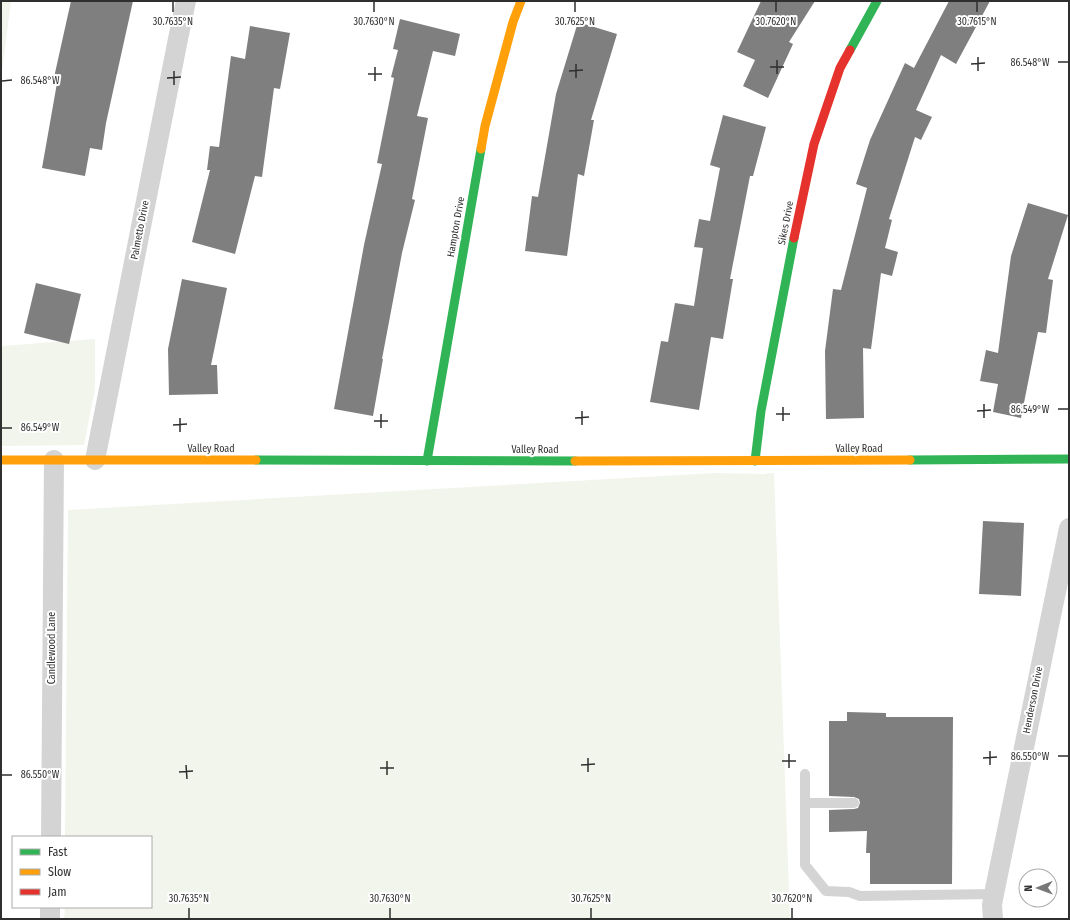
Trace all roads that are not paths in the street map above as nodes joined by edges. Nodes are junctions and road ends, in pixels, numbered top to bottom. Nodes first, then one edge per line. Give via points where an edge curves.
1 (186, 1) edge
2 (521, 1) edge
3 (877, 1) edge
4 (1069, 459) edge
5 (1, 460) edge
6 (54, 460) junction
7 (95, 460) junction
8 (427, 461) junction
9 (755, 461) junction
10 (1069, 528) edge
11 (805, 774) dead end
12 (805, 803) junction
13 (854, 803) dead end
14 (51, 836) edge
15 (994, 894) junction
16 (50, 908) edge
17 (50, 919) edge
18 (994, 919) edge

1 - 7 street, Palmetto Drive
2 - 8 street, Hampton Drive via 513,22 486,126
3 - 9 street, Sikes Drive via 840,68 814,144 763,403
4 - 9 street, Valley Road
5 - 6 street, Valley Road
6 - 7 street, Valley Road
6 - 14 street, Candlewood Lane
7 - 8 street, Valley Road
8 - 9 street, Valley Road
10 - 15 street, Henderson Drive
11 - 12 lane
12 - 13 lane
12 - 15 lane via 806,865 826,891 849,892 860,896
15 - 18 street, Henderson Drive
16 - 17 street

